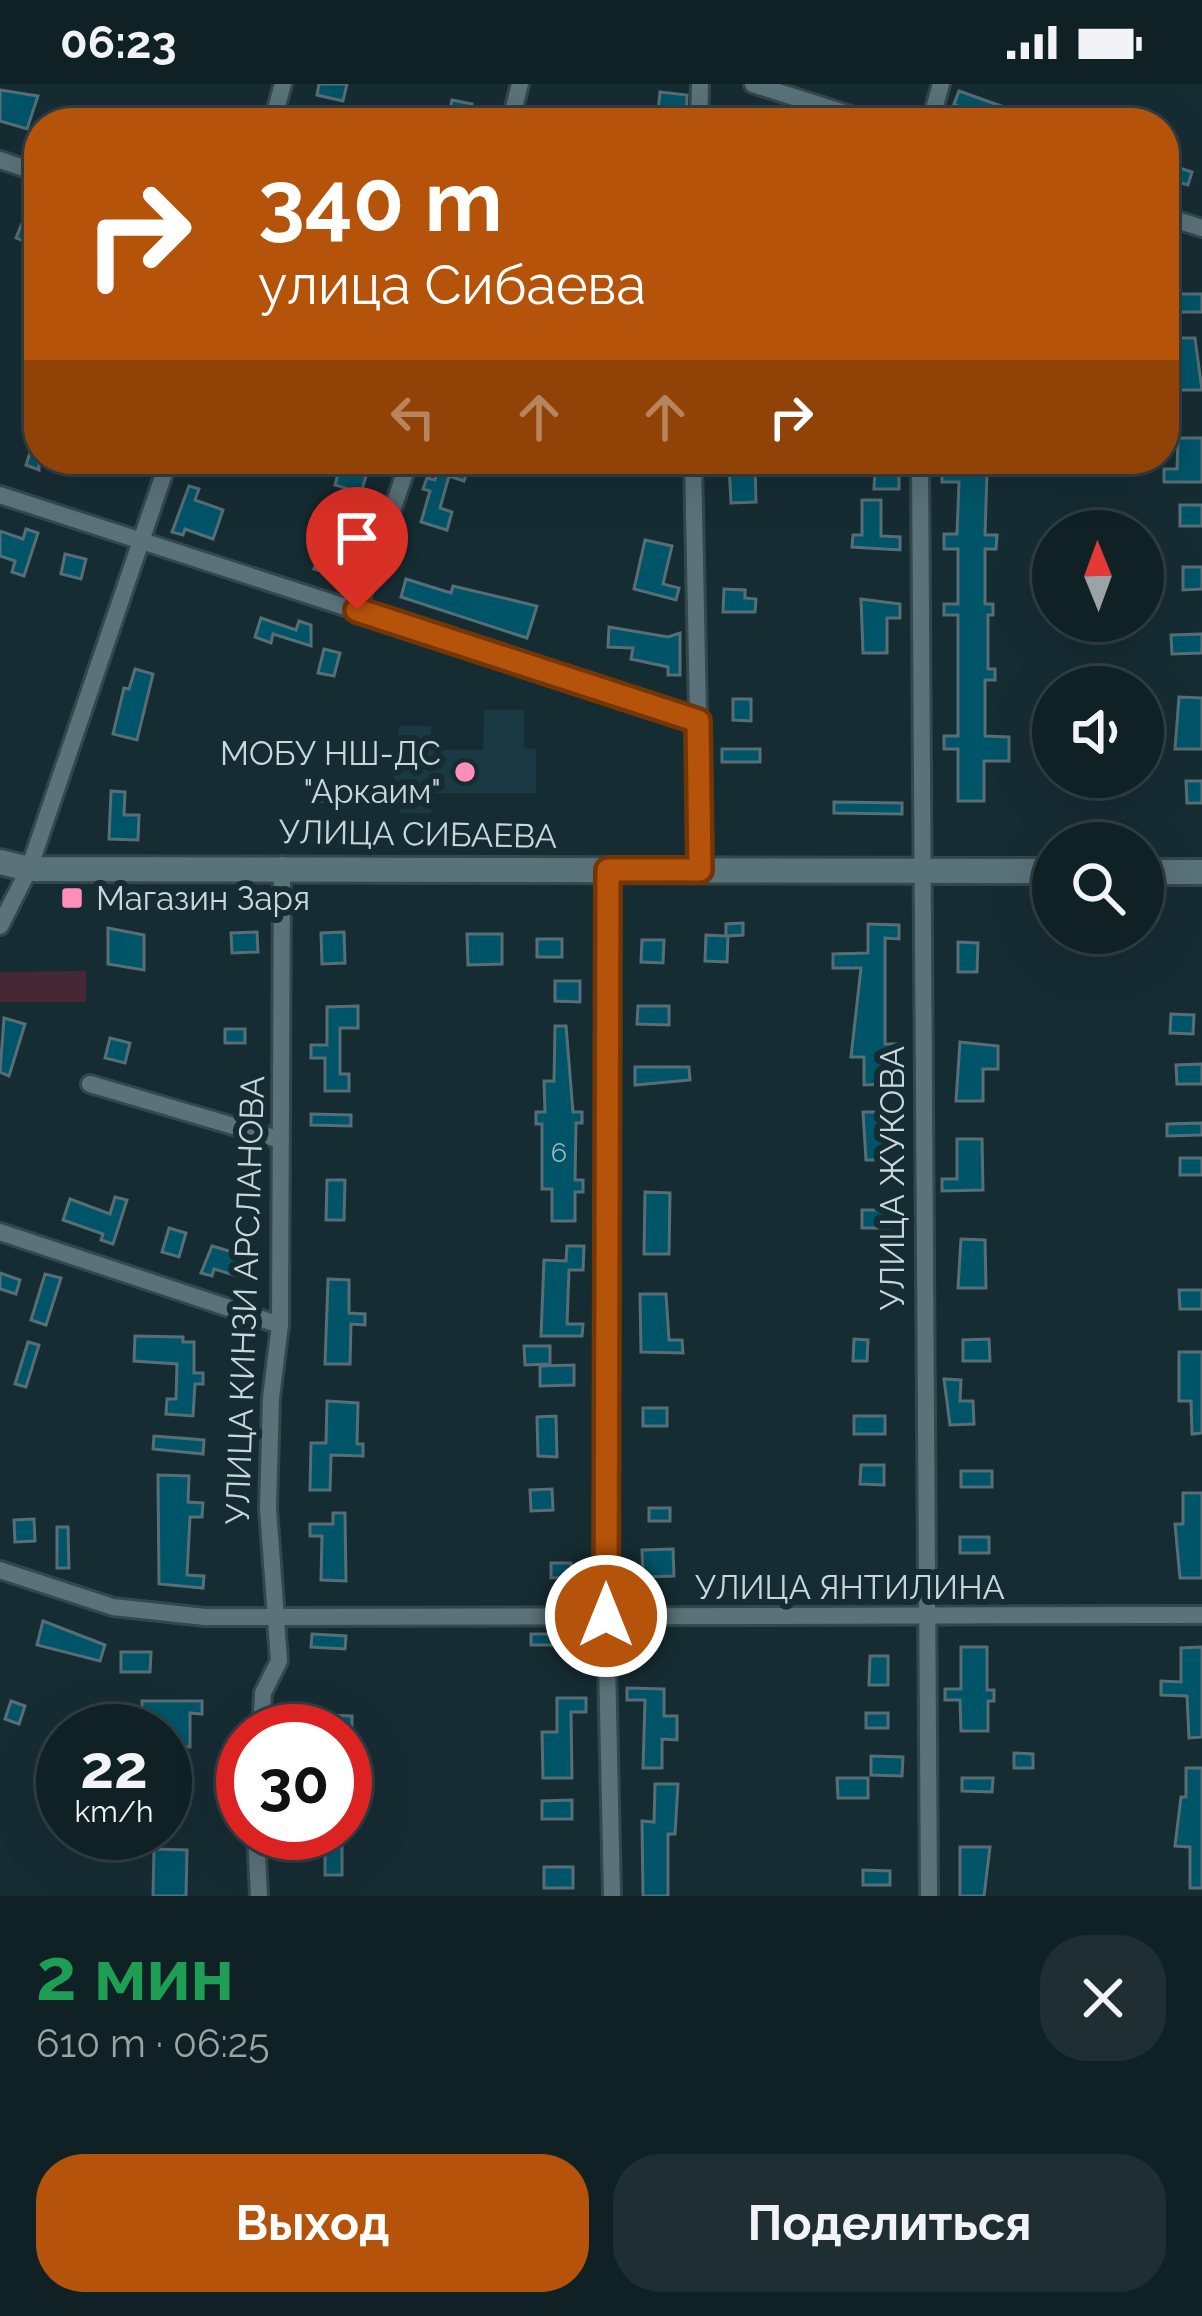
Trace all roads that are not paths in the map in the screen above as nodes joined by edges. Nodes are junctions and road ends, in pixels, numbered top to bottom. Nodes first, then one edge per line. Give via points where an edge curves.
1 (753, 84) edge
2 (828, 108) edge
3 (164, 474) edge
4 (405, 474) edge
5 (693, 474) edge
6 (920, 474) edge
7 (0, 495) edge
8 (142, 542) junction
9 (357, 610) junction
10 (698, 721) junction
11 (0, 862) edge
12 (282, 865) junction
13 (29, 868) junction
14 (920, 869) junction
15 (608, 870) junction
16 (700, 870) junction
17 (1032, 871) edge
18 (1164, 872) edge
19 (1202, 872) edge
20 (0, 926) edge
21 (89, 1084) dead end
22 (281, 1140) junction
23 (0, 1232) edge
24 (280, 1325) junction
25 (0, 1570) edge
26 (1202, 1615) edge
27 (276, 1616) junction
28 (606, 1616) junction
29 (925, 1618) junction
30 (262, 1704) edge
31 (258, 1860) edge
32 (260, 1896) edge
33 (612, 1896) edge
34 (928, 1896) edge

1 - 2 street
3 - 8 street
4 - 9 street
5 - 10 street
6 - 14 street, УЛИЦА ЖУКОВА
7 - 8 street
8 - 9 street
8 - 13 street
9 - 10 street
10 - 16 street
11 - 13 main road, УЛИЦА СИБАЕВА
12 - 13 main road, УЛИЦА СИБАЕВА
12 - 15 main road, УЛИЦА СИБАЕВА
12 - 22 street, УЛИЦА КИНЗИ АРСЛАНОВА
13 - 20 street
14 - 16 main road, УЛИЦА СИБАЕВА
14 - 17 main road, УЛИЦА СИБАЕВА
14 - 29 street, УЛИЦА ЖУКОВА
15 - 16 main road, УЛИЦА СИБАЕВА
15 - 28 street
18 - 19 main road
21 - 22 street
22 - 24 street, УЛИЦА КИНЗИ АРСЛАНОВА
23 - 24 street
24 - 27 street, УЛИЦА КИНЗИ АРСЛАНОВА via 268,1508
25 - 27 street, УЛИЦА ЯНТИЛИНА via 113,1607
26 - 29 street, УЛИЦА ЯНТИЛИНА
27 - 28 street, УЛИЦА ЯНТИЛИНА
27 - 30 street, УЛИЦА КИНЗИ АРСЛАНОВА via 278,1661
28 - 29 street, УЛИЦА ЯНТИЛИНА
28 - 33 street
29 - 34 street, УЛИЦА ЖУКОВА
31 - 32 street

